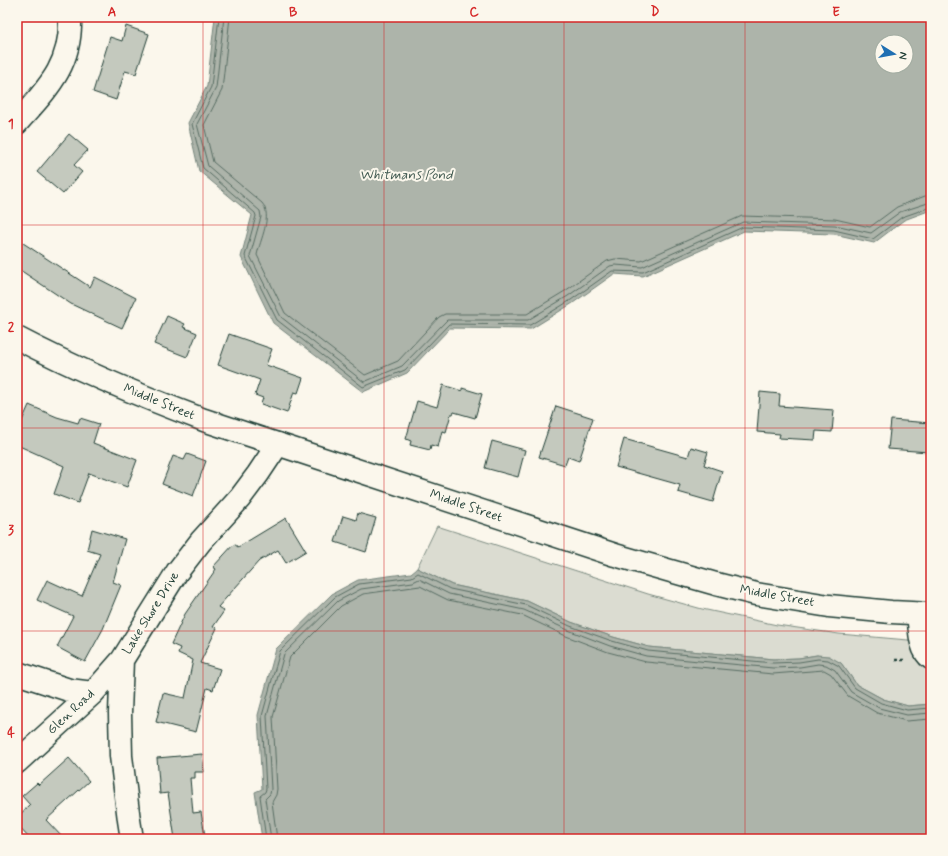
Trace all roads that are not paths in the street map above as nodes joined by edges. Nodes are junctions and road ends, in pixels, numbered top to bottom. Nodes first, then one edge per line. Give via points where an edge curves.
1 (70, 17) edge
2 (17, 123) edge
3 (17, 338) edge
4 (278, 444) junction
5 (925, 614) edge
6 (931, 658) edge
7 (122, 660) junction
8 (17, 673) edge
9 (93, 693) junction
10 (17, 762) edge
11 (132, 839) edge

1 - 2 main road via 67,52 59,71
3 - 4 main road, Middle Street via 146,398
4 - 5 main road, Middle Street via 615,555 716,584 756,594 829,606
4 - 7 main road, Lake Shore Drive via 240,498 176,572
5 - 6 main road via 921,641
7 - 9 main road, Glen Road
7 - 11 main road, Lake Shore Drive via 121,756
8 - 9 main road via 69,690
9 - 10 main road, Glen Road

